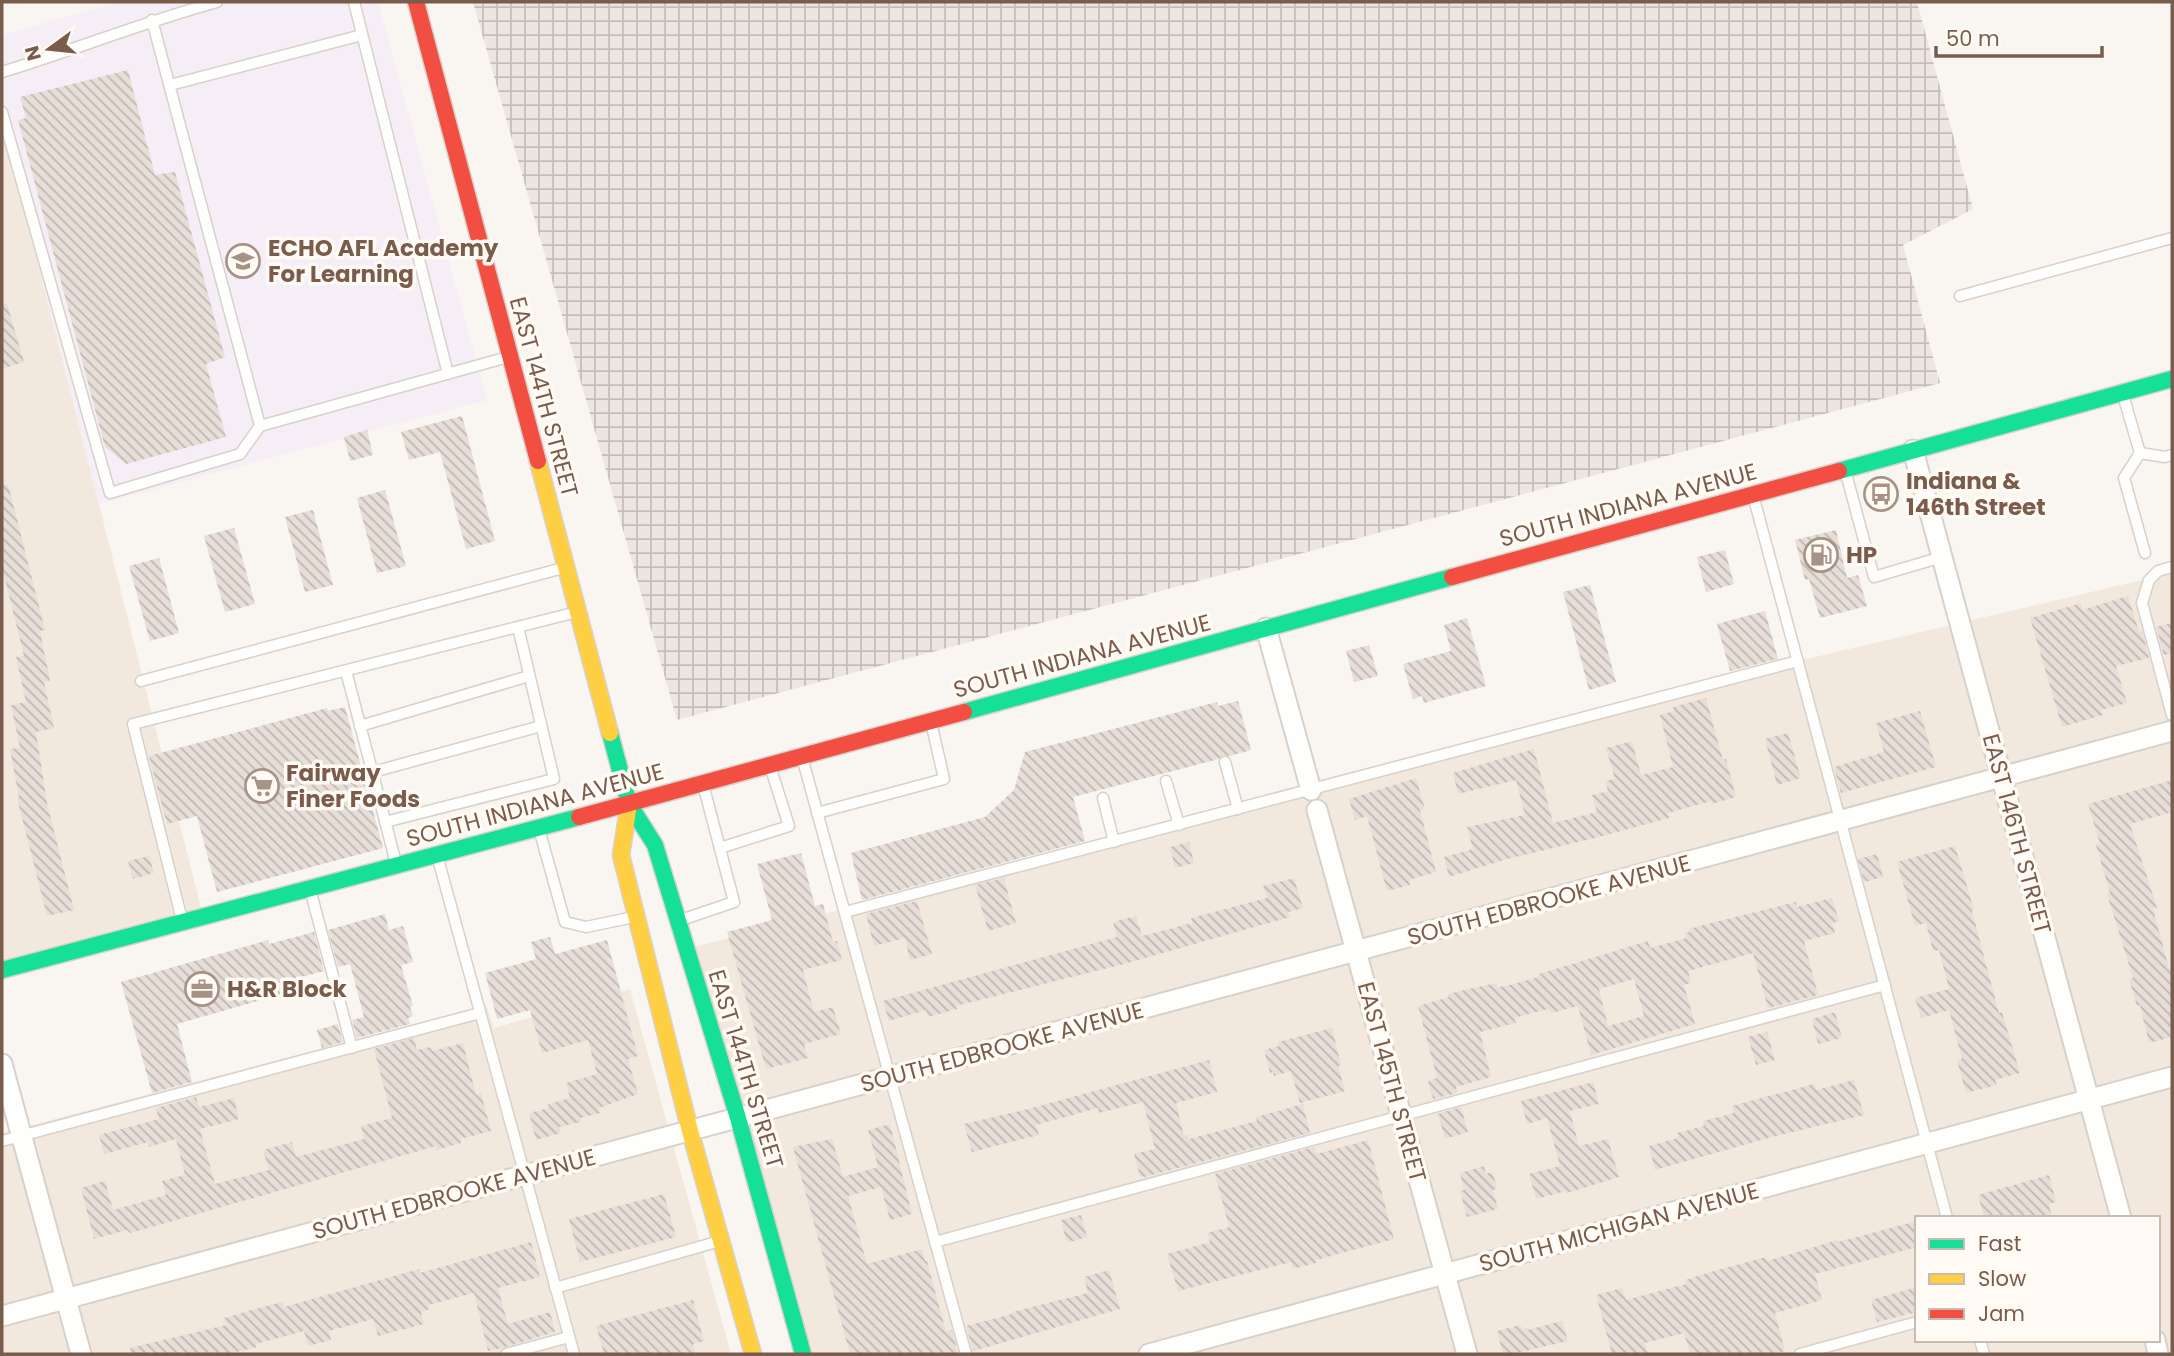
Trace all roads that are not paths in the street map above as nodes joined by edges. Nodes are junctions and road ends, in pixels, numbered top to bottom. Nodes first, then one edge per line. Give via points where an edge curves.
1 (217, 2) edge
2 (354, 2) edge
3 (416, 2) edge
4 (152, 20) junction
5 (362, 35) junction
6 (2, 72) edge
7 (170, 85) junction
8 (2, 112) edge
9 (2172, 238) edge
10 (1960, 296) dead end
11 (510, 356) junction
12 (448, 374) junction
13 (2172, 379) edge
14 (2122, 393) junction
15 (260, 426) junction
16 (1913, 450) junction
17 (2140, 453) junction
18 (2172, 455) edge
19 (1844, 469) junction
20 (1753, 494) junction
21 (2145, 553) dead end
22 (1942, 557) junction
23 (2172, 566) edge
24 (566, 567) junction
25 (578, 612) junction
26 (518, 627) junction
27 (1266, 628) junction
28 (1798, 661) junction
29 (346, 671) junction
30 (529, 676) junction
31 (141, 681) dead end
32 (2172, 715) edge
33 (931, 721) junction
34 (360, 726) junction
35 (541, 726) junction
36 (2172, 731) edge
37 (802, 756) junction
38 (1225, 762) dead end
39 (770, 765) junction
40 (373, 772) junction
41 (2002, 778) junction
42 (1166, 781) dead end
43 (703, 784) junction
44 (1311, 790) junction
45 (1103, 798) dead end
46 (629, 804) junction
47 (1238, 809) junction
48 (1317, 810) dead end
49 (817, 813) junction
50 (1841, 821) junction
51 (385, 822) junction
52 (1179, 825) junction
53 (538, 828) junction
54 (1114, 842) junction
55 (720, 848) junction
56 (437, 855) junction
57 (397, 866) junction
58 (310, 889) junction
59 (845, 912) junction
60 (638, 916) junction
61 (677, 921) junction
62 (183, 922) junction
63 (1356, 952) junction
64 (2, 969) edge
65 (1885, 985) junction
66 (480, 1013) junction
67 (352, 1048) junction
68 (2, 1064) edge
69 (890, 1077) junction
70 (2172, 1077) edge
71 (2089, 1100) junction
72 (1401, 1116) junction
73 (738, 1118) junction
74 (690, 1130) junction
75 (21, 1136) junction
76 (2, 1141) edge
77 (1928, 1144) junction
78 (524, 1175) junction
79 (1946, 1216) edge
80 (2120, 1216) edge
81 (721, 1241) junction
82 (935, 1242) junction
83 (1445, 1274) junction
84 (555, 1288) junction
85 (66, 1298) junction
86 (2, 1316) edge
87 (1915, 1323) edge
88 (569, 1337) junction
89 (81, 1354) edge
90 (506, 1354) edge
91 (574, 1354) edge
92 (752, 1354) edge
93 (803, 1354) edge
94 (965, 1354) edge
95 (1149, 1354) edge
96 (1467, 1354) edge
97 (1800, 1354) edge

1 - 4 lane
2 - 5 lane
3 - 11 main road, EAST 144TH STREET
4 - 6 lane
4 - 7 lane
5 - 7 lane
5 - 12 lane
7 - 15 lane
8 - 15 lane via 110,493 240,454
9 - 10 lane
11 - 12 lane
11 - 24 main road, EAST 144TH STREET
12 - 15 lane
13 - 14 main road, SOUTH INDIANA AVENUE
14 - 16 main road, SOUTH INDIANA AVENUE
14 - 17 lane
16 - 19 main road, SOUTH INDIANA AVENUE
16 - 22 street, EAST 146TH STREET
17 - 18 lane
17 - 21 lane via 2124,478
19 - 20 main road, SOUTH INDIANA AVENUE
19 - 22 lane via 1874,577
20 - 27 main road, SOUTH INDIANA AVENUE
20 - 28 lane
22 - 41 street, EAST 146TH STREET
23 - 32 lane via 2149,580 2142,603
24 - 25 main road, EAST 144TH STREET
24 - 31 lane
25 - 26 lane
25 - 46 main road, EAST 144TH STREET
26 - 29 lane
26 - 30 lane
27 - 33 main road, SOUTH INDIANA AVENUE
27 - 44 street
28 - 44 lane
28 - 50 lane
29 - 34 lane
29 - 62 lane via 133,724
30 - 34 lane
30 - 35 lane
33 - 37 main road, SOUTH INDIANA AVENUE
33 - 49 lane via 944,779
34 - 40 lane
35 - 40 lane
35 - 51 lane via 554,779
36 - 41 street, SOUTH EDBROOKE AVENUE
37 - 39 main road, SOUTH INDIANA AVENUE
37 - 49 lane
38 - 47 lane
39 - 43 main road, SOUTH INDIANA AVENUE
39 - 55 lane via 789,826
40 - 51 lane
41 - 50 street, SOUTH EDBROOKE AVENUE
41 - 71 street, EAST 146TH STREET
42 - 52 lane
43 - 46 main road, SOUTH INDIANA AVENUE
43 - 55 lane
44 - 47 lane
45 - 54 lane
46 - 53 main road, SOUTH INDIANA AVENUE
46 - 60 main road, EAST 144TH STREET via 621,855
46 - 61 main road, EAST 144TH STREET via 656,845
47 - 52 lane
48 - 63 street, EAST 145TH STREET
49 - 59 lane
50 - 63 street, SOUTH EDBROOKE AVENUE
50 - 65 lane
51 - 57 lane
52 - 54 lane
53 - 56 main road, SOUTH INDIANA AVENUE
53 - 60 lane via 565,922 586,927
54 - 59 lane
55 - 61 lane via 734,902
56 - 57 main road, SOUTH INDIANA AVENUE
56 - 66 lane
57 - 58 main road, SOUTH INDIANA AVENUE
58 - 62 main road, SOUTH INDIANA AVENUE
58 - 67 lane
59 - 69 lane
60 - 74 main road, EAST 144TH STREET
61 - 73 main road, EAST 144TH STREET
62 - 64 main road, SOUTH INDIANA AVENUE
63 - 69 street, SOUTH EDBROOKE AVENUE
63 - 72 street, EAST 145TH STREET
65 - 72 lane
65 - 77 lane
66 - 67 lane
66 - 78 lane
67 - 75 lane
68 - 75 street
69 - 73 street, SOUTH EDBROOKE AVENUE
69 - 82 lane
70 - 71 street, SOUTH MICHIGAN AVENUE
71 - 77 street, SOUTH MICHIGAN AVENUE
71 - 80 street, EAST 146TH STREET
72 - 82 lane
72 - 83 street, EAST 145TH STREET
73 - 74 street, SOUTH EDBROOKE AVENUE
73 - 93 main road, EAST 144TH STREET
74 - 78 street, SOUTH EDBROOKE AVENUE
74 - 81 main road, EAST 144TH STREET
75 - 76 lane
75 - 85 street
77 - 79 lane
77 - 83 street, SOUTH MICHIGAN AVENUE
78 - 84 lane
78 - 85 street, SOUTH EDBROOKE AVENUE
81 - 84 lane
81 - 92 main road, EAST 144TH STREET
82 - 94 lane
83 - 95 street, SOUTH MICHIGAN AVENUE
83 - 96 street, EAST 145TH STREET
84 - 88 lane
85 - 86 street, SOUTH EDBROOKE AVENUE
85 - 89 street
87 - 97 lane
88 - 90 lane
88 - 91 lane

